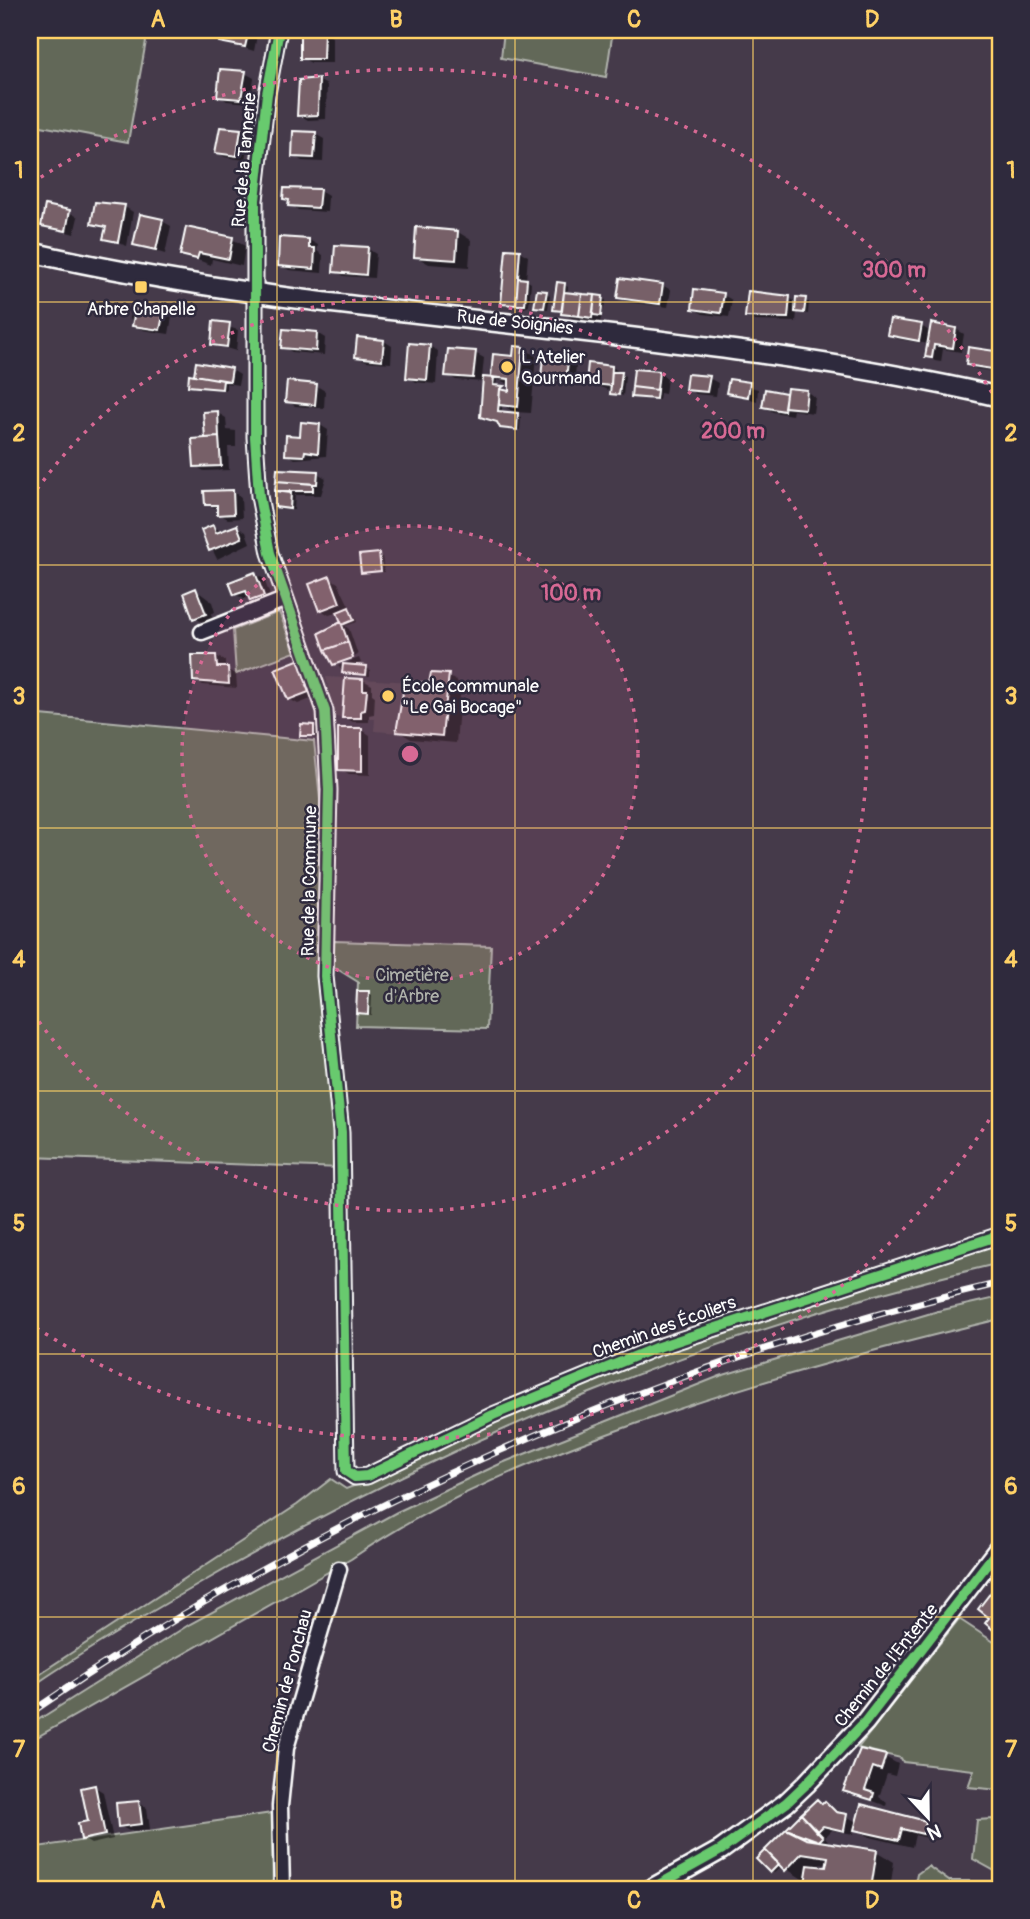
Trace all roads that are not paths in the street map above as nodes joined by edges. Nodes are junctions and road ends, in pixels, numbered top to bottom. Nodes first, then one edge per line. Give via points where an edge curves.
1 (279, 30) edge
2 (30, 252) edge
3 (255, 294) junction
4 (1000, 397) edge
5 (286, 599) junction
6 (202, 632) dead end
7 (1000, 1235) edge
8 (350, 1476) joint
9 (1000, 1547) edge
10 (339, 1569) dead end
11 (282, 1889) edge
12 (651, 1889) edge

1 - 3 street, Rue de la Tannerie via 258,173
2 - 3 street, Rue de Soignies via 123,273
3 - 4 street, Rue de Soignies via 586,330 907,376
3 - 5 street, Rue de la Commune via 259,496 270,553
5 - 6 street
5 - 8 street, Rue de la Commune via 316,678 327,737 325,976 341,1132 344,1455
7 - 8 street, Chemin des Écoliers via 654,1348 493,1415 366,1476
9 - 12 street, Chemin de l'Entente via 865,1722 786,1803 721,1850
10 - 11 street, Chemin de Ponchau via 286,1748 280,1806

